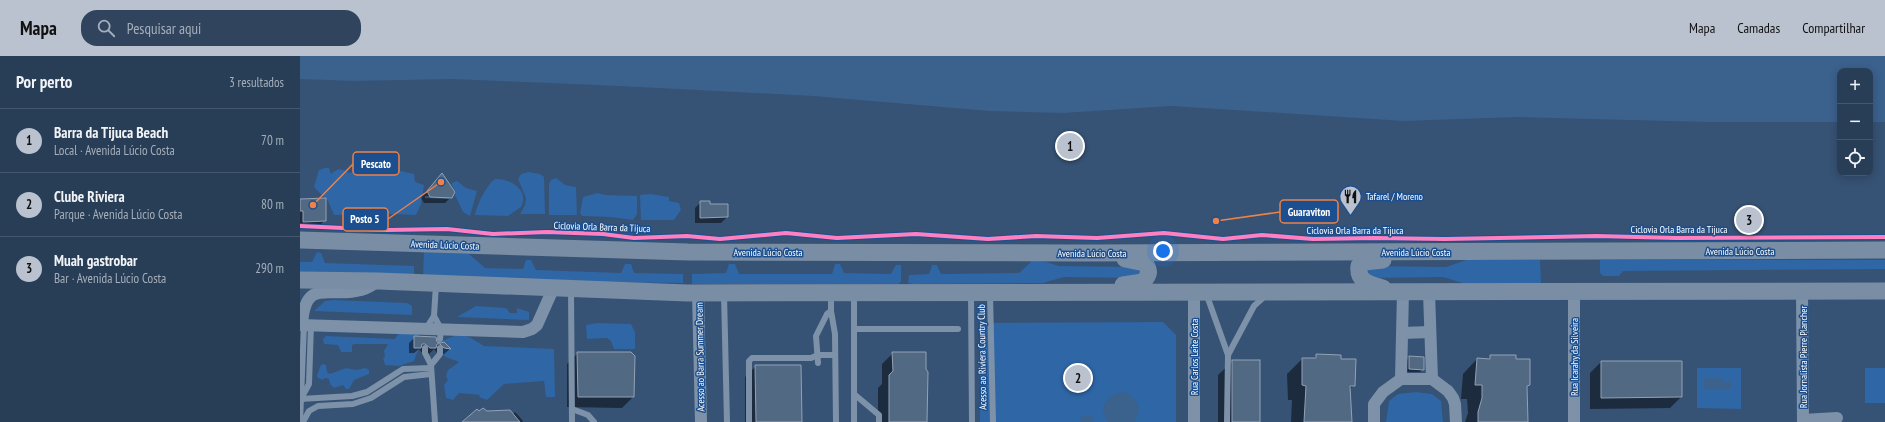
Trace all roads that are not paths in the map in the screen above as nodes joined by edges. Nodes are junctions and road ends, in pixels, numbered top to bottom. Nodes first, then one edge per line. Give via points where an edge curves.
1 (300, 240) edge
2 (1885, 250) edge
3 (1443, 252) junction
4 (1084, 253) junction
5 (308, 280) edge
6 (378, 281) junction
7 (436, 284) junction
8 (553, 289) junction
9 (571, 289) junction
10 (1200, 291) junction
11 (1574, 291) junction
12 (1802, 291) junction
13 (1885, 291) edge
14 (300, 292) edge
15 (698, 292) junction
16 (724, 292) junction
17 (831, 292) junction
18 (854, 292) junction
19 (971, 292) junction
20 (990, 292) junction
21 (1073, 292) junction
22 (1271, 292) junction
23 (1400, 292) junction
24 (1429, 292) junction
25 (831, 311) junction
26 (434, 316) junction
27 (304, 325) edge
28 (854, 329) junction
29 (958, 329) dead end
30 (425, 331) junction
31 (1430, 332) junction
32 (1402, 333) junction
33 (441, 334) junction
34 (425, 348) dead end
35 (440, 348) dead end
36 (818, 355) junction
37 (835, 355) junction
38 (1228, 355) junction
39 (818, 363) dead end
40 (431, 369) junction
41 (1401, 379) junction
42 (1432, 379) junction
43 (854, 394) junction
44 (300, 398) edge
45 (572, 409) junction
46 (1837, 418) dead end
47 (1803, 421) edge
48 (302, 422) edge
49 (435, 422) edge
50 (572, 422) edge
51 (594, 422) edge
52 (701, 422) edge
53 (727, 422) edge
54 (749, 422) edge
55 (836, 422) edge
56 (854, 422) edge
57 (879, 422) edge
58 (972, 422) edge
59 (993, 422) edge
60 (1194, 422) edge
61 (1227, 422) edge
62 (1374, 422) edge
63 (1456, 422) edge
64 (1574, 422) edge

1 - 4 main road, Avenida Lúcio Costa via 680,252
2 - 3 main road, Avenida Lúcio Costa
3 - 4 main road, Avenida Lúcio Costa
3 - 23 main road via 1364,262 1359,266 1360,278 1366,282
4 - 21 main road via 1145,263 1149,275 1143,282
5 - 6 main road
5 - 14 main road
6 - 7 main road
6 - 27 street via 362,290 321,292 313,295 306,302
7 - 8 main road
7 - 26 lane
8 - 9 main road
8 - 33 street via 537,325 528,332
9 - 15 main road
9 - 45 lane
10 - 21 main road
10 - 22 main road
10 - 38 lane
10 - 60 street, Rua Carlos Leite Costa
11 - 12 main road
11 - 24 main road
11 - 64 street, Rua Icarahy da Silveira
12 - 13 main road
12 - 47 street, Rua Jornalista Pierre Plancher
15 - 16 main road
15 - 52 street, Acesso ao Barra Summer Dream
16 - 17 main road
16 - 53 lane
17 - 18 main road
17 - 25 lane
18 - 19 main road
18 - 28 lane
19 - 20 main road
19 - 58 lane
20 - 21 main road
20 - 59 lane, Acesso ao Riviera Country Club
22 - 23 main road
22 - 38 lane via 1254,306
23 - 24 main road
23 - 32 street
24 - 31 street
25 - 36 lane via 816,336
25 - 37 lane
26 - 30 lane
26 - 33 lane
27 - 30 street
27 - 44 lane via 308,384
28 - 29 lane
28 - 43 lane
30 - 33 street
31 - 32 street
31 - 42 street
32 - 41 street
34 - 40 lane
35 - 40 lane via 440,354
36 - 37 lane
36 - 39 lane
36 - 54 lane via 811,358 752,358 749,361
37 - 55 lane
38 - 61 lane
40 - 44 lane via 403,369 367,392 352,396
40 - 48 lane via 404,377 371,398 353,404 318,406 309,411
40 - 49 lane
41 - 42 street
41 - 62 street via 1383,392 1374,404
42 - 63 street via 1453,398
43 - 56 lane
43 - 57 lane via 879,415
44 - 48 lane
45 - 50 lane
45 - 51 lane via 588,415
46 - 47 street

